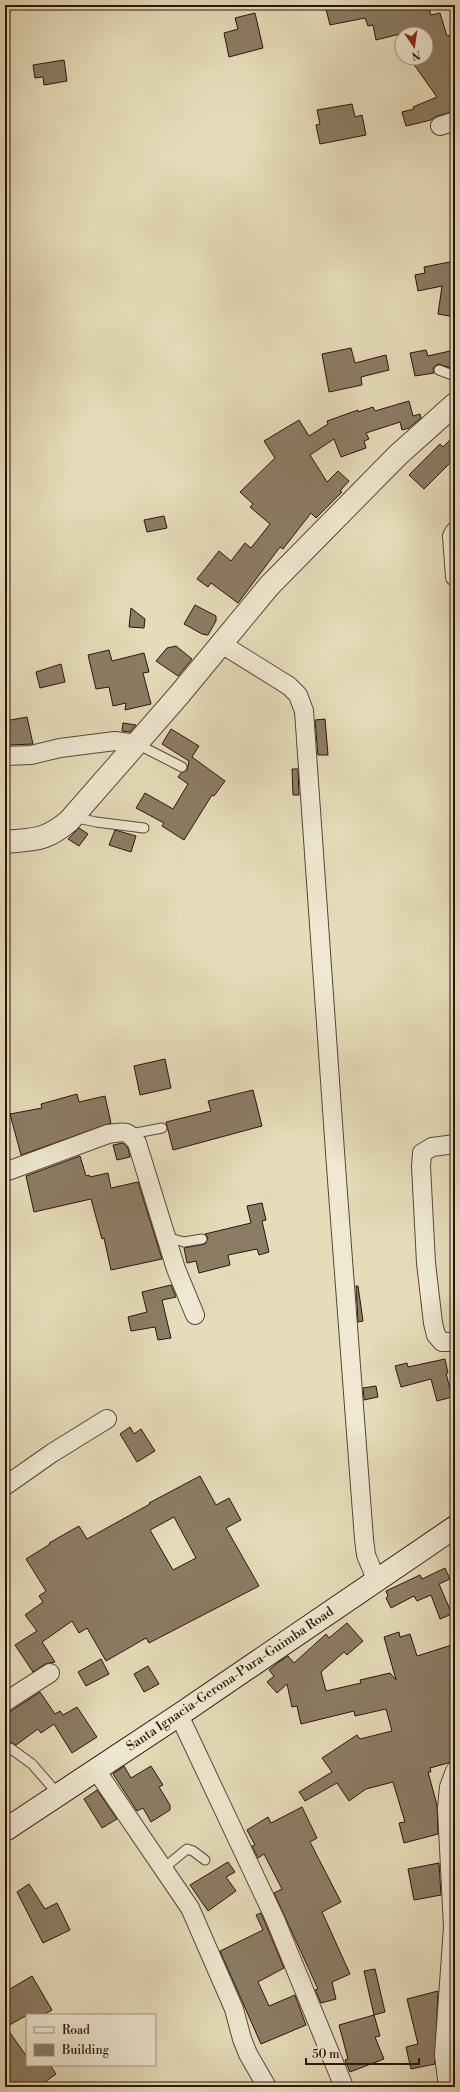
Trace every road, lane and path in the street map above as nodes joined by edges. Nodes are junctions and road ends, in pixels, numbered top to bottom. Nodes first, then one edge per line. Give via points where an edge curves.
1 (439, 370) dead end
2 (455, 376) edge
3 (455, 404) edge
4 (455, 531) edge
5 (455, 577) edge
6 (220, 643) junction
7 (136, 744) junction
8 (5, 756) edge
9 (182, 767) dead end
10 (73, 817) junction
11 (144, 828) dead end
12 (5, 842) edge
13 (162, 1128) dead end
14 (131, 1134) junction
15 (455, 1144) edge
16 (5, 1172) edge
17 (166, 1237) junction
18 (202, 1239) dead end
19 (195, 1315) dead end
20 (455, 1342) edge
21 (107, 1419) dead end
22 (5, 1486) edge
23 (455, 1527) edge
24 (376, 1579) junction
25 (50, 1673) dead end
26 (5, 1702) edge
27 (178, 1715) junction
28 (10, 1748) dead end
29 (96, 1770) junction
30 (455, 1771) edge
31 (58, 1794) junction
32 (5, 1830) edge
33 (204, 1860) dead end
34 (164, 1868) junction
35 (453, 1870) edge
36 (450, 2083) edge
37 (267, 2087) edge
38 (344, 2087) edge

1 - 2 lane
3 - 6 street via 398,455 269,586
4 - 5 street via 452,536
6 - 7 street
6 - 24 street via 289,686 298,695 304,711 364,1538 366,1555
7 - 8 street via 115,741 60,748 31,755
7 - 9 lane
7 - 10 street
10 - 11 lane
10 - 12 street via 50,835 39,839
13 - 14 lane
14 - 16 street via 126,1131 108,1134
14 - 17 street via 137,1143
15 - 20 street via 432,1147 422,1152 422,1166 426,1263 433,1323 436,1335 442,1342
17 - 18 lane via 184,1242
17 - 19 street
21 - 22 street
23 - 24 street, Santa Ignacia-Gerona-Pura-Guimba Road
24 - 27 street, Santa Ignacia-Gerona-Pura-Guimba Road
25 - 26 street
27 - 29 street, Santa Ignacia-Gerona-Pura-Guimba Road
27 - 38 street via 275,1919
28 - 31 lane via 32,1764
29 - 31 street, Santa Ignacia-Gerona-Pura-Guimba Road
29 - 34 street
30 - 35 street via 448,1797
31 - 32 street, Santa Ignacia-Gerona-Pura-Guimba Road
33 - 34 lane via 187,1849
34 - 37 street via 190,1908 206,1941 234,2009 246,2049
35 - 36 street via 453,1926 444,2055

